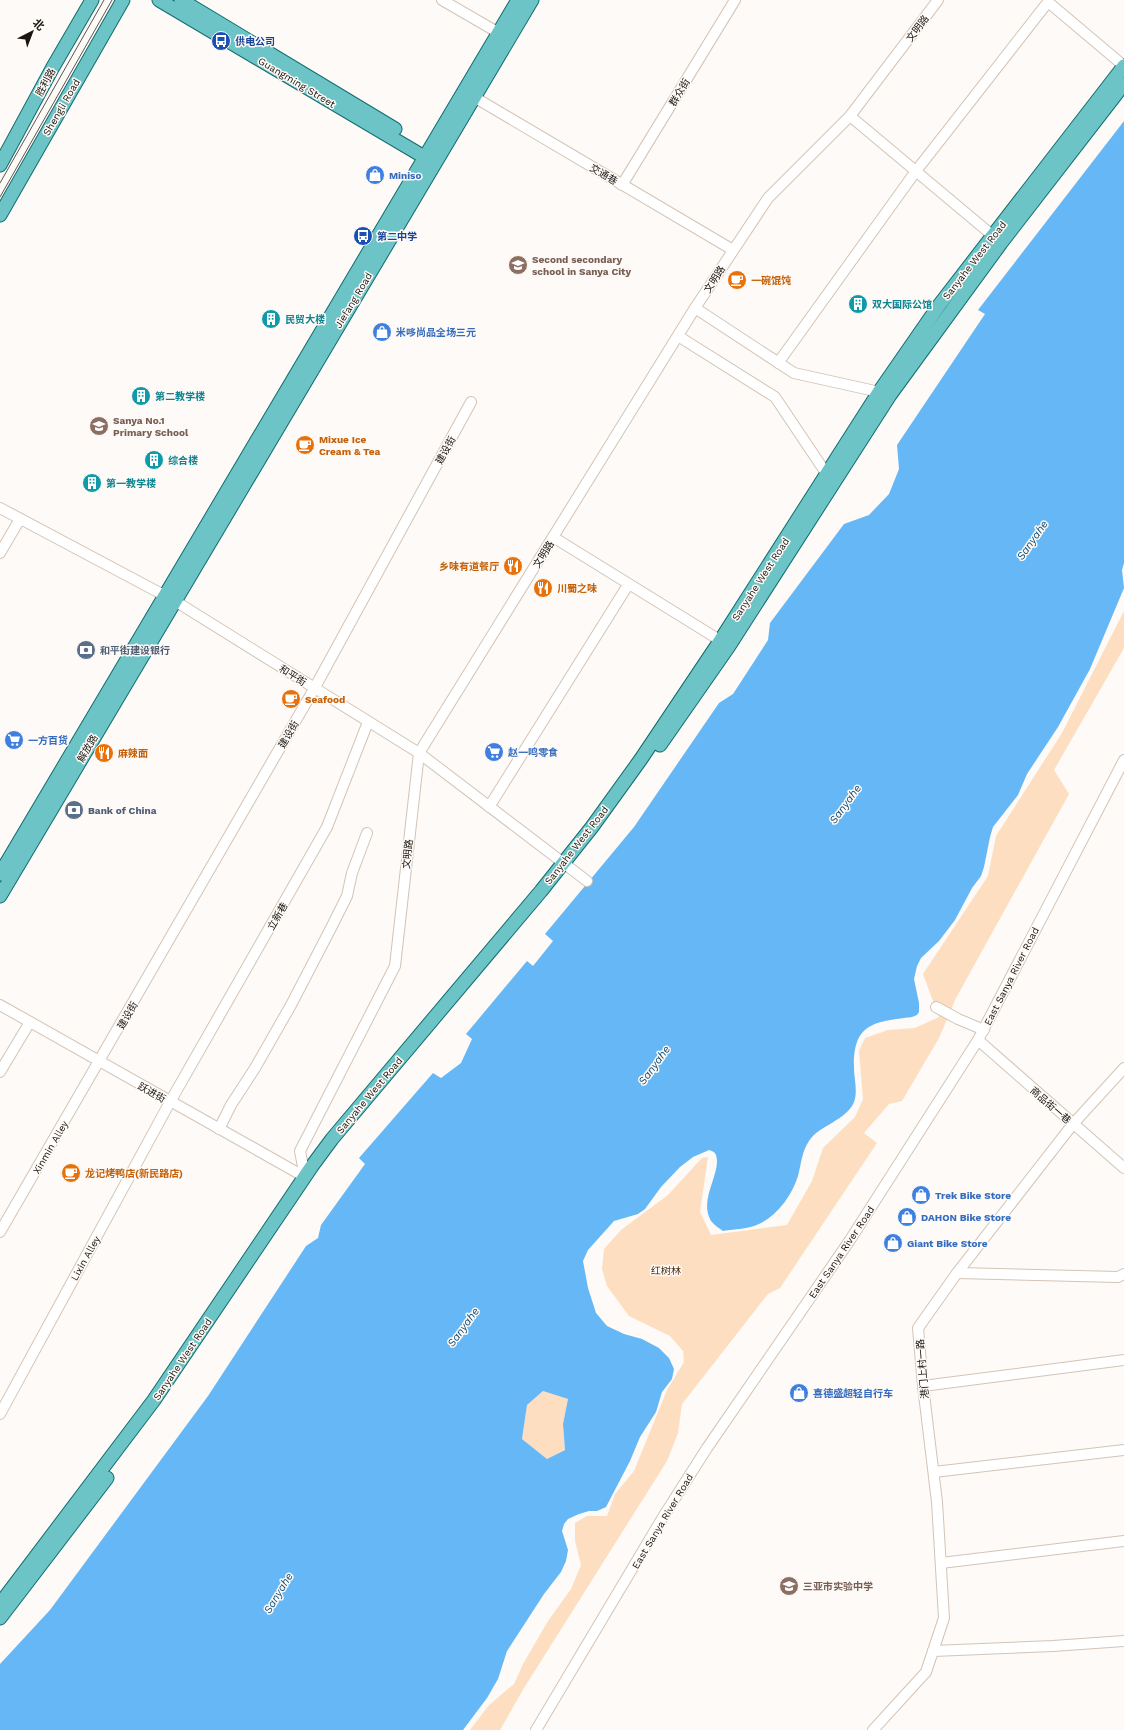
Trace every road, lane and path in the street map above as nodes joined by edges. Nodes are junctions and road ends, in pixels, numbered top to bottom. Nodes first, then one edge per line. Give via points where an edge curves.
1 (92, 0) edge
2 (123, 0) edge
3 (159, 0) edge
4 (181, 0) edge
5 (442, 0) edge
6 (518, 0) edge
7 (532, 0) edge
8 (735, 0) edge
9 (938, 0) edge
10 (1047, 1) edge
11 (499, 33) junction
12 (1124, 66) edge
13 (1124, 84) edge
14 (474, 97) junction
15 (850, 116) junction
16 (432, 157) junction
17 (0, 165) edge
18 (916, 171) junction
19 (622, 185) junction
20 (0, 215) edge
21 (996, 239) junction
22 (733, 250) junction
23 (695, 308) junction
24 (678, 336) junction
25 (778, 363) junction
26 (885, 393) junction
27 (471, 402) dead end
28 (830, 479) junction
29 (0, 508) edge
30 (20, 519) junction
31 (553, 537) junction
32 (0, 553) edge
33 (628, 584) junction
34 (170, 599) junction
35 (725, 643) junction
36 (314, 689) junction
37 (368, 722) junction
38 (419, 753) junction
39 (1124, 760) edge
40 (489, 807) junction
41 (367, 833) dead end
42 (566, 865) junction
43 (0, 874) edge
44 (587, 881) dead end
45 (0, 896) edge
46 (0, 1005) edge
47 (936, 1007) dead end
48 (30, 1022) junction
49 (984, 1030) junction
50 (978, 1040) junction
51 (99, 1062) junction
52 (1123, 1069) edge
53 (0, 1072) edge
54 (170, 1102) junction
55 (1073, 1124) junction
56 (219, 1129) junction
57 (1124, 1168) edge
58 (305, 1177) junction
59 (0, 1232) edge
60 (957, 1273) junction
61 (1124, 1274) edge
62 (1124, 1360) edge
63 (923, 1386) junction
64 (0, 1414) edge
65 (1124, 1450) edge
66 (934, 1472) junction
67 (1124, 1541) edge
68 (941, 1563) junction
69 (2, 1596) edge
70 (0, 1618) edge
71 (1124, 1641) edge
72 (933, 1651) junction
73 (536, 1730) edge
74 (873, 1730) edge

1 - 17 main road, 胜利路
2 - 20 main road, Shengli Road
3 - 16 main road, Guangming Street
4 - 16 main road, Guangming Street
5 - 11 street
6 - 11 main road, Jiefang Road
7 - 14 main road, Jiefang Road
8 - 19 street, 群众街
9 - 15 street, 文明路
10 - 12 street
10 - 18 street
11 - 16 main road, Jiefang Road
12 - 21 main road, Sanyahe West Road
13 - 21 main road, Sanyahe West Road
14 - 16 main road, Jiefang Road
14 - 19 street, 交通巷
15 - 18 street
15 - 22 street, 文明路 via 768,198
16 - 34 main road, Jiefang Road
18 - 21 street
18 - 25 street
19 - 22 street, 交通巷
21 - 26 main road, Sanyahe West Road via 940,304
22 - 23 street, 文明路
23 - 24 street, 文明路
23 - 25 street
24 - 28 street via 775,397
24 - 31 street, 文明路
25 - 26 street via 794,373
26 - 28 main road, Sanyahe West Road
27 - 36 street, 建设街
28 - 35 main road, Sanyahe West Road
29 - 30 street, 和平街
30 - 32 street
30 - 34 street, 和平街
31 - 33 street
31 - 38 street, 文明路
33 - 35 street
33 - 40 street
34 - 36 street, 和平街
34 - 43 main road, 解放路 via 56,778
34 - 45 main road, 解放路
35 - 42 main road, Sanyahe West Road
36 - 37 street, 和平街
36 - 51 street, 建设街
37 - 38 street, 和平街
37 - 54 street, 立新巷 via 327,827
38 - 40 street, 和平街
38 - 58 street, 文明路 via 395,966 300,1151
39 - 49 street, East Sanya River Road
40 - 42 street, 和平街
41 - 56 street via 352,873 347,896 331,928 291,1005
42 - 44 street, 和平街
42 - 58 main road, Sanyahe West Road via 368,1095
42 - 70 main road, Sanyahe West Road via 310,1181 156,1409 79,1516
46 - 48 street, 跃进街
47 - 49 street
48 - 51 street, 跃进街
48 - 53 street
49 - 50 street, East Sanya River Road
50 - 55 street, 商品街一巷
50 - 73 street, East Sanya River Road via 850,1240 707,1448
51 - 54 street, 跃进街
51 - 59 street, Xinmin Alley
52 - 55 street, 港门上村一路
54 - 56 street, 跃进街
54 - 64 street, Lixin Alley
55 - 57 street, 商品街一巷
55 - 60 street, 港门上村一路
56 - 58 street, 跃进街
58 - 69 main road, Sanyahe West Road via 154,1400
60 - 61 street via 1118,1277
60 - 63 street, 港门上村一路 via 918,1328
62 - 63 street
63 - 66 street, 港门上村一路
65 - 66 street
66 - 68 street, 港门上村一路
67 - 68 street
68 - 72 street, 港门上村一路 via 944,1618
71 - 72 street
72 - 74 street via 926,1672

